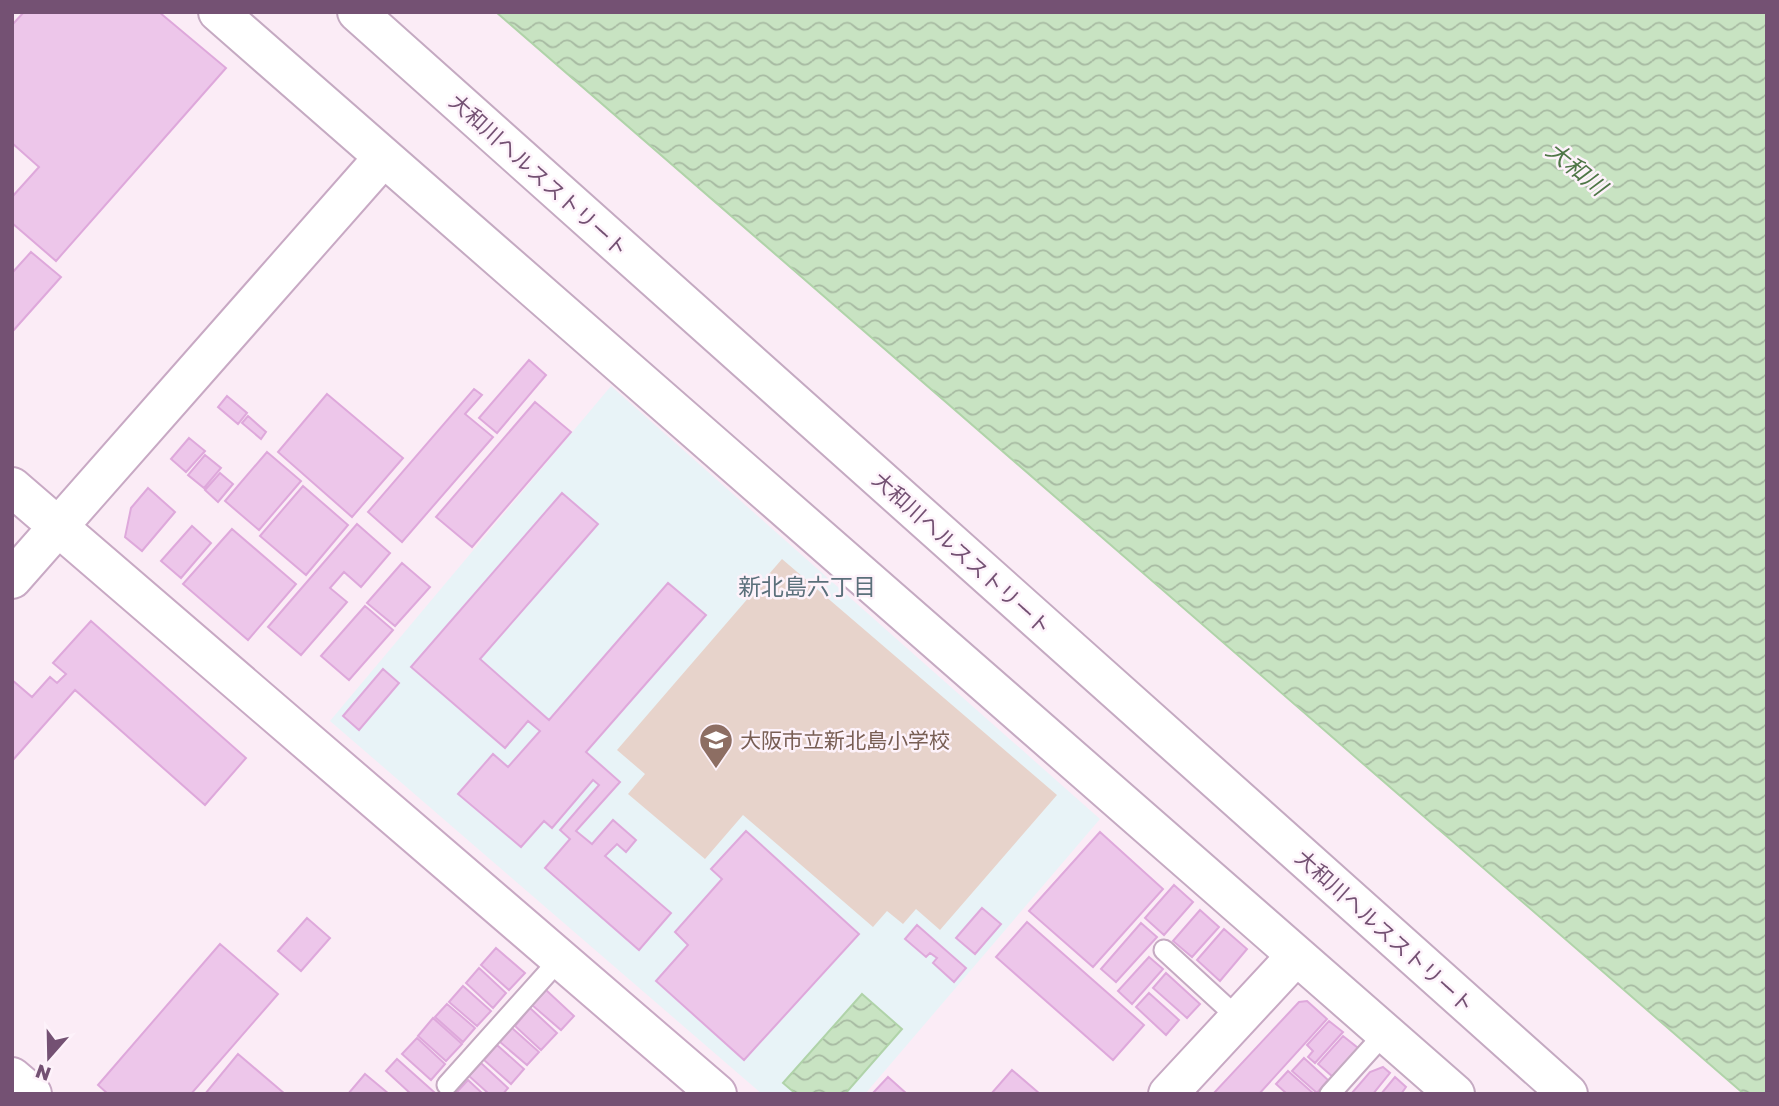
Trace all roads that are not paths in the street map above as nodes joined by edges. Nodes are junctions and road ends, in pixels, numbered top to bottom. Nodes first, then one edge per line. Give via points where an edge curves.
1 (218, 12) edge
2 (357, 12) edge
3 (383, 158) junction
4 (12, 487) edge
5 (58, 526) junction
6 (12, 579) edge
7 (1164, 950) dead end
8 (1296, 956) junction
9 (560, 959) junction
10 (1237, 1018) junction
11 (1385, 1033) junction
12 (12, 1077) edge
13 (447, 1085) dead end
14 (32, 1094) edge
15 (717, 1094) edge
16 (1168, 1094) edge
17 (1330, 1094) edge
18 (1455, 1094) edge
19 (1568, 1094) edge

1 - 3 street
2 - 19 street, 大和川ヘルスストリート
3 - 5 street
3 - 8 street
4 - 5 street
5 - 6 street
5 - 9 street
7 - 10 lane
8 - 10 street
8 - 11 street
9 - 13 lane
9 - 15 street
10 - 16 street
11 - 17 lane
11 - 18 street
12 - 14 street

